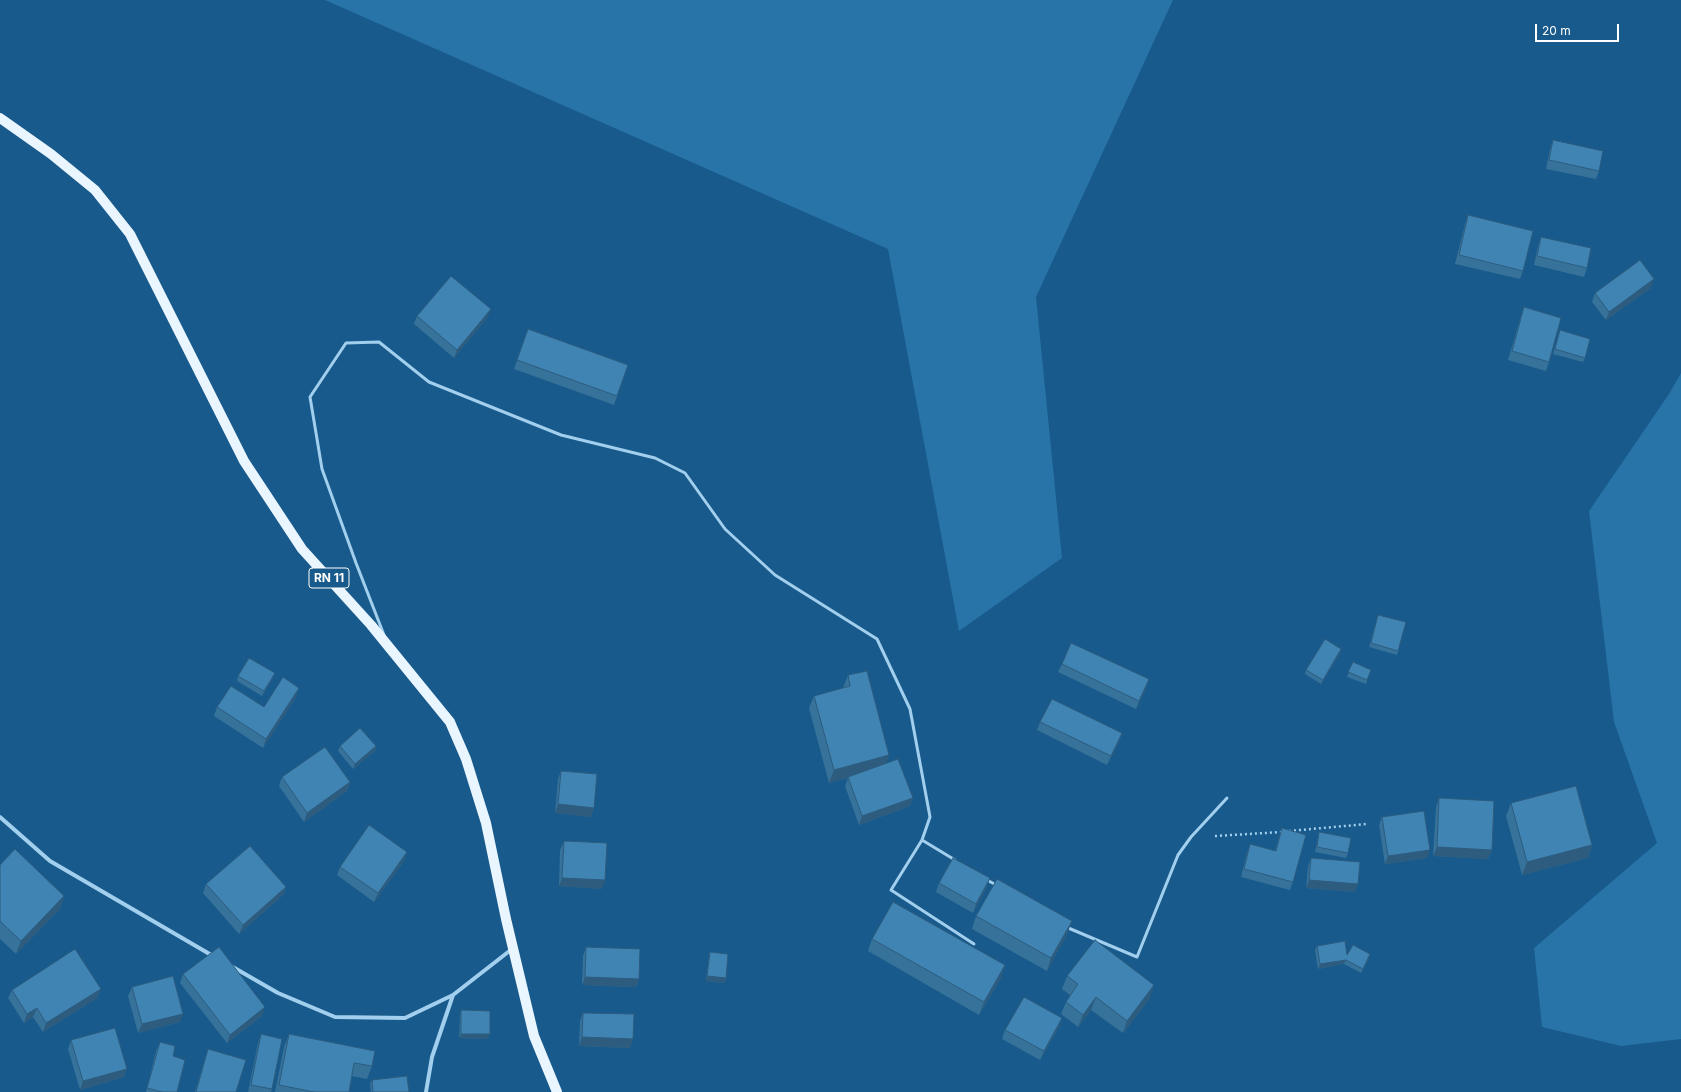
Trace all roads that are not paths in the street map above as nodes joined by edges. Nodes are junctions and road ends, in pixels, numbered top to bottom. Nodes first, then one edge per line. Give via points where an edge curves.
1 (0, 118) edge
2 (389, 646) junction
3 (1227, 798) dead end
4 (0, 817) edge
5 (922, 840) junction
6 (961, 864) edge
7 (981, 876) edge
8 (1001, 888) edge
9 (1060, 923) edge
10 (974, 944) dead end
11 (513, 948) junction
12 (217, 958) edge
13 (224, 962) edge
14 (453, 995) junction
15 (426, 1092) edge
16 (557, 1092) edge

1 - 2 main road, RN 11 via 51,154 95,190 130,234 244,461 302,549 372,624
2 - 5 lane via 322,469 310,397 346,343 379,342 429,382 561,435 655,458 685,473 725,529 776,575 877,639 910,709 930,817
2 - 11 main road, RN 11 via 450,722 466,759 486,823
3 - 9 lane via 1178,855 1137,957
4 - 12 street via 50,861
5 - 6 lane
5 - 10 lane via 892,890
7 - 8 lane
11 - 14 street
11 - 16 main road, RN 11 via 534,1036
13 - 14 street via 278,993 334,1017 405,1018
14 - 15 street via 432,1057

